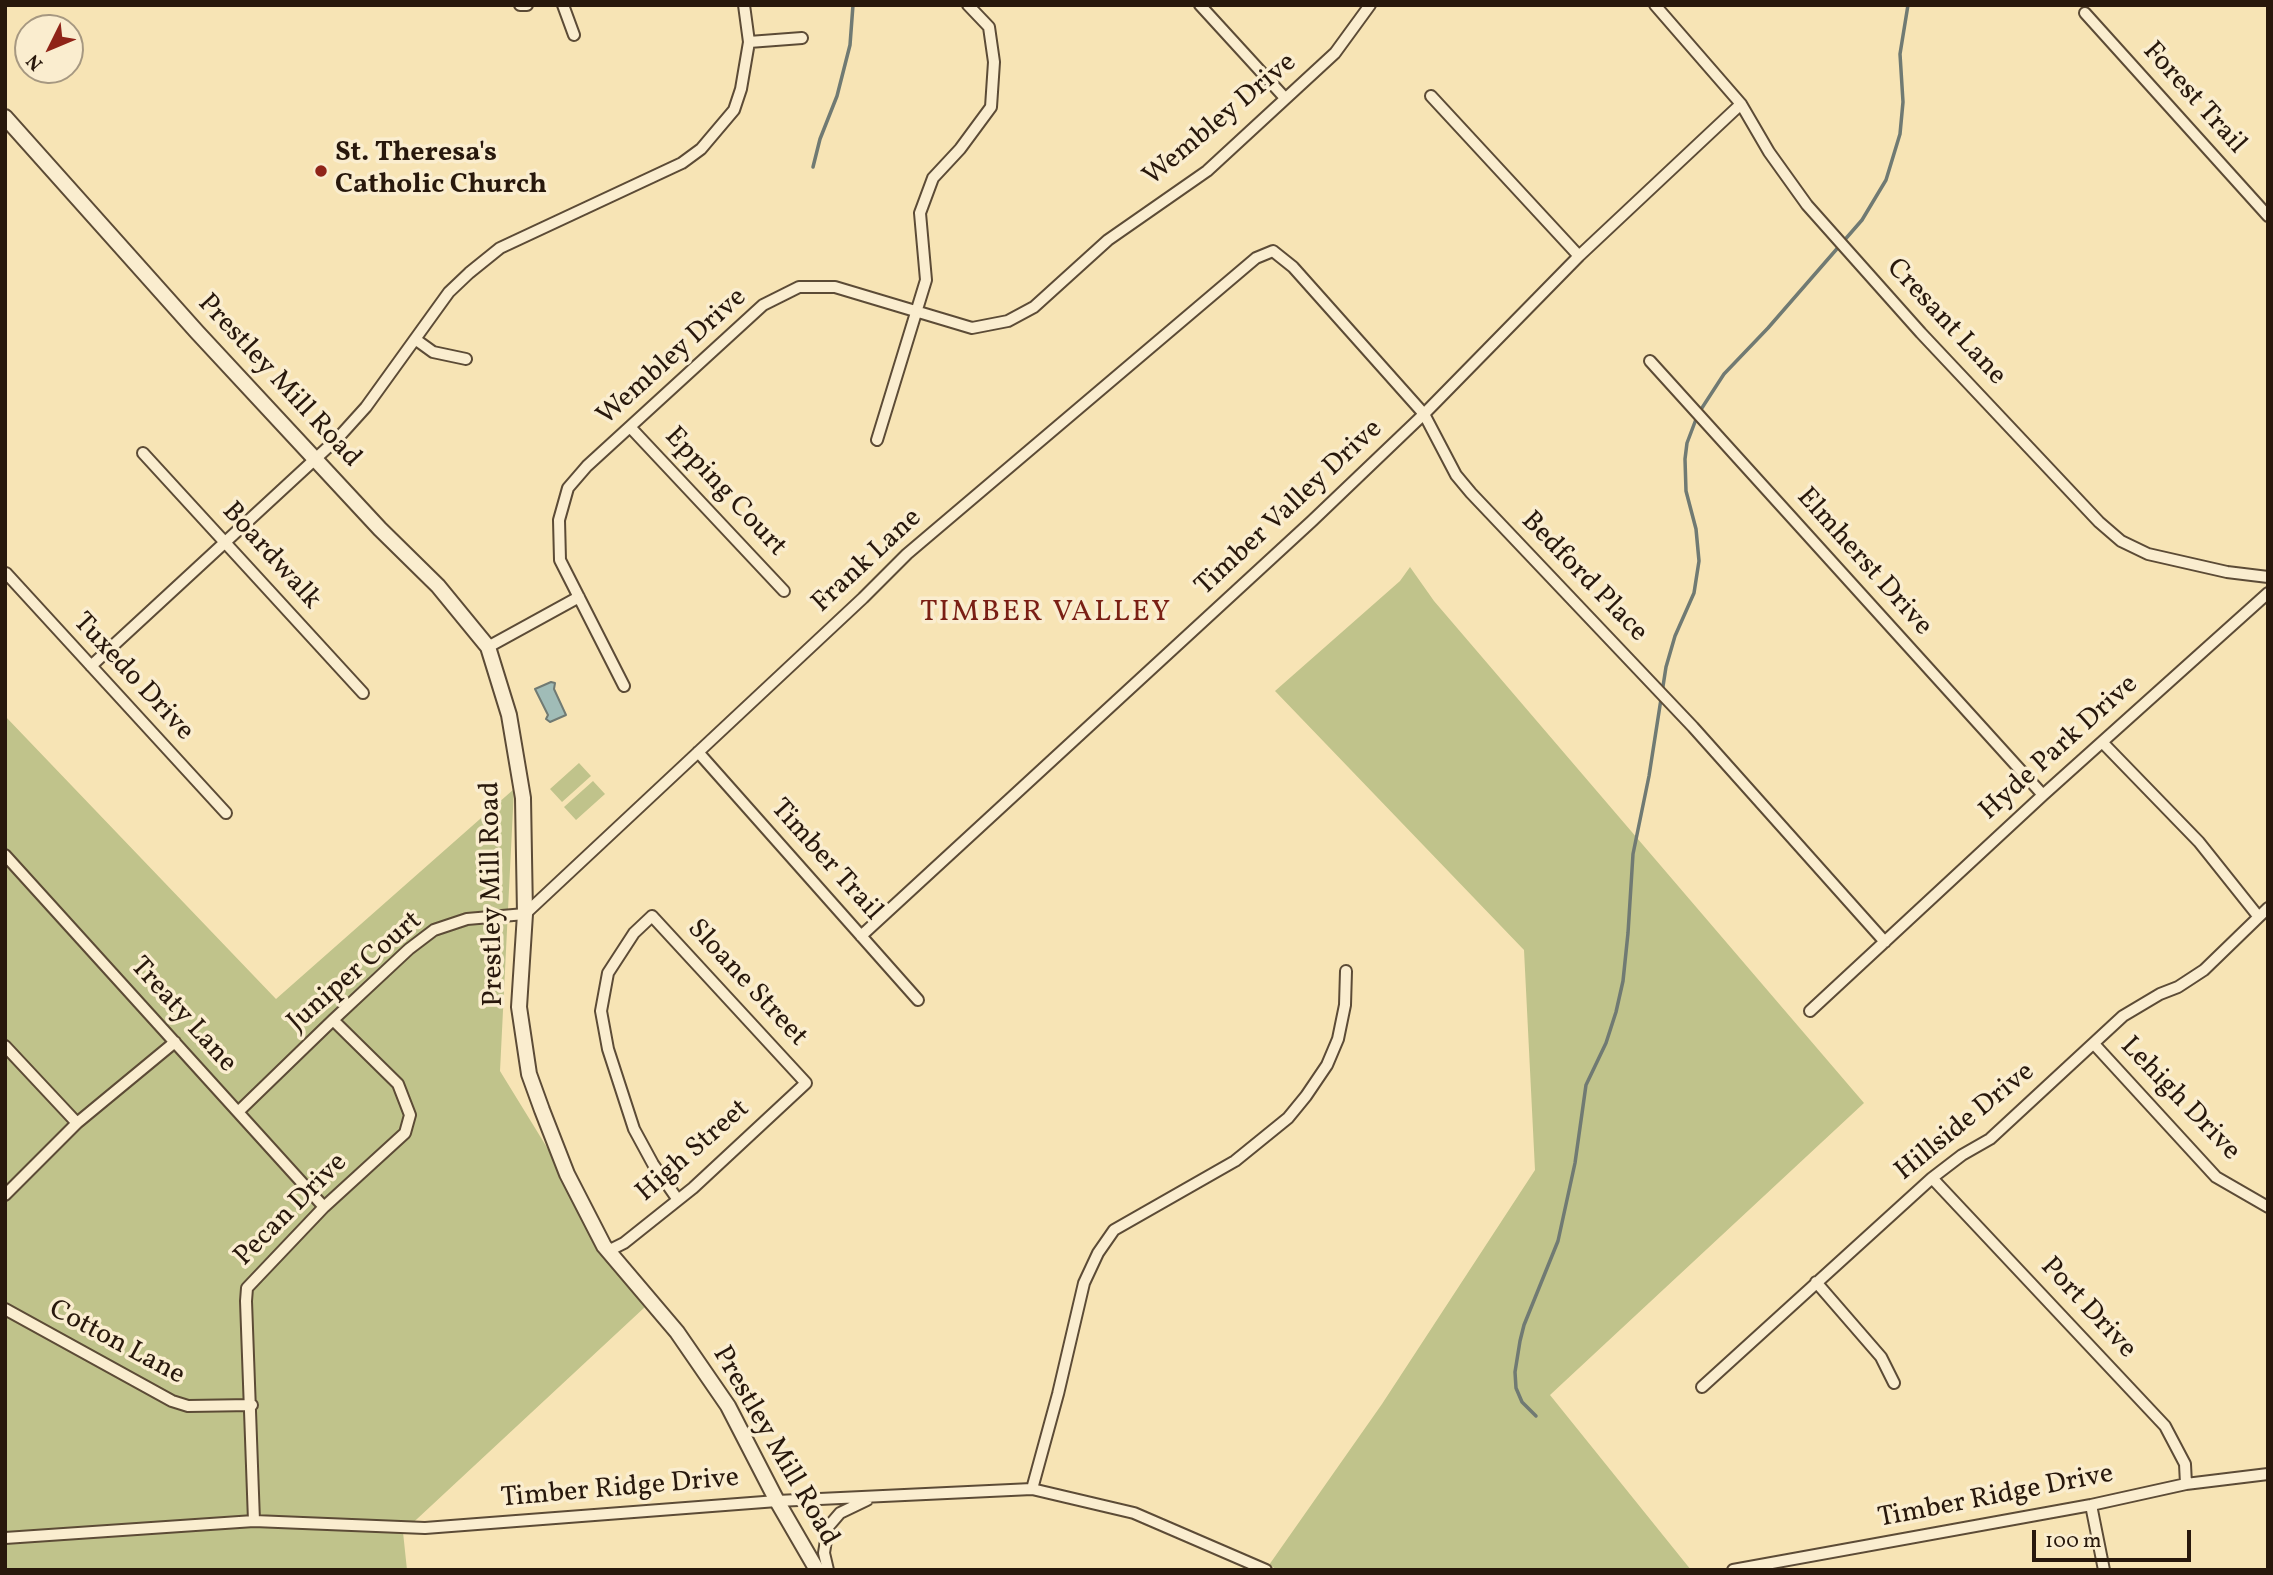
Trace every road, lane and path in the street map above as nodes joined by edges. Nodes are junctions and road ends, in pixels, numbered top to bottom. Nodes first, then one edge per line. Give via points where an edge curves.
1 (520, 5) edge
2 (527, 5) edge
3 (563, 5) edge
4 (744, 5) edge
5 (968, 5) edge
6 (1200, 5) edge
7 (1370, 5) edge
8 (1655, 5) edge
9 (2085, 13) dead end
10 (574, 35) dead end
11 (803, 37) dead end
12 (749, 43) junction
13 (1431, 96) dead end
14 (1286, 99) junction
15 (1741, 104) junction
16 (5, 117) edge
17 (2268, 216) edge
18 (1579, 256) junction
19 (1256, 257) joint
20 (918, 312) junction
21 (415, 339) junction
22 (466, 359) dead end
23 (1650, 361) dead end
24 (1424, 414) junction
25 (630, 427) junction
26 (877, 440) dead end
27 (143, 453) dead end
28 (316, 458) junction
29 (225, 542) junction
30 (6, 573) edge
31 (2268, 577) edge
32 (784, 591) dead end
33 (2268, 593) edge
34 (579, 597) junction
35 (488, 647) junction
36 (90, 666) junction
37 (624, 686) dead end
38 (363, 693) dead end
39 (2102, 742) junction
40 (698, 751) junction
41 (2043, 795) junction
42 (226, 813) dead end
43 (5, 855) edge
44 (2268, 908) edge
45 (525, 914) junction
46 (2258, 916) junction
47 (862, 936) junction
48 (1885, 942) junction
49 (1346, 971) dead end
50 (918, 1000) dead end
51 (1810, 1011) dead end
52 (333, 1020) junction
53 (175, 1042) junction
54 (2094, 1044) junction
55 (5, 1046) edge
56 (806, 1083) joint
57 (238, 1112) junction
58 (77, 1123) junction
59 (1932, 1178) junction
60 (5, 1195) edge
61 (678, 1200) junction
62 (324, 1207) junction
63 (2268, 1207) edge
64 (608, 1251) junction
65 (1816, 1282) junction
66 (5, 1310) edge
67 (1895, 1383) dead end
68 (1702, 1387) dead end
69 (251, 1405) junction
70 (2268, 1474) edge
71 (2186, 1484) junction
72 (1032, 1489) junction
73 (872, 1497) junction
74 (777, 1501) junction
75 (2091, 1505) junction
76 (254, 1521) junction
77 (5, 1538) edge
78 (817, 1570) edge
79 (828, 1570) edge
80 (1266, 1570) edge
81 (1733, 1570) edge
82 (2104, 1570) edge

1 - 2 street
3 - 10 street
4 - 12 street
5 - 20 street via 989,27 994,62 991,107 933,178 920,213 926,280
6 - 14 street
7 - 14 street, Wembley Drive via 1335,53
8 - 15 street, Cresant Lane
9 - 17 street, Forest Trail
11 - 12 street
12 - 21 street via 734,110 701,149 682,163 500,248 449,292
13 - 18 street
14 - 20 street, Wembley Drive via 1208,171 1108,240 1034,307 1009,321 972,328
15 - 18 street, Timber Valley Drive
15 - 31 street, Cresant Lane via 1807,205 2099,522 2148,554
16 - 28 street, Prestley Mill Road
18 - 24 street, Timber Valley Drive
19 - 24 street, Bedford Place via 1273,251 1293,267
19 - 40 street, Frank Lane via 907,554
20 - 25 street, Wembley Drive via 835,287 799,287 763,304
20 - 26 street
21 - 22 street via 433,352
21 - 28 street via 366,407
23 - 41 street, Elmherst Drive
24 - 47 street, Timber Valley Drive
24 - 48 street, Bedford Place via 1471,494 1693,727
25 - 32 street, Epping Court
25 - 34 street, Wembley Drive via 568,488 559,520 560,560
27 - 29 street, Boardwalk
28 - 29 street
28 - 35 street, Prestley Mill Road via 438,586
29 - 36 street
29 - 38 street, Boardwalk
30 - 36 street, Tuxedo Drive
33 - 39 street, Hyde Park Drive
34 - 35 street
34 - 37 street, Wembley Drive
35 - 45 street, Prestley Mill Road via 509,715 523,798
36 - 42 street, Tuxedo Drive
39 - 41 street, Hyde Park Drive
39 - 46 street via 2199,842
40 - 45 street, Frank Lane
40 - 47 street, Timber Trail
41 - 48 street, Hyde Park Drive
43 - 53 street, Treaty Lane
44 - 46 street, Hillside Drive
45 - 52 street, Juniper Court via 467,919 434,930
45 - 64 street, Prestley Mill Road via 519,1007 529,1074 567,1174
46 - 54 street, Hillside Drive via 2204,970 2123,1016
47 - 50 street, Timber Trail
48 - 51 street, Hyde Park Drive
49 - 72 street via 1338,1039 1327,1065 1287,1118 1235,1161 1114,1230 1098,1253 1084,1283
52 - 57 street, Juniper Court
52 - 62 street, Pecan Drive via 398,1084 410,1115 405,1133
53 - 57 street, Treaty Lane
53 - 58 street
54 - 59 street, Hillside Drive via 1990,1139
54 - 63 street, Lehigh Drive via 2216,1177
55 - 58 street
56 - 61 street, High Street
56 - 61 street, Sloane Street via 652,916 634,933 608,973 601,1011 634,1129
57 - 62 street, Treaty Lane
58 - 60 street
59 - 65 street, Hillside Drive
59 - 71 street, Port Drive via 2165,1426 2185,1464
61 - 64 street, High Street
62 - 69 street, Pecan Drive via 247,1288
64 - 74 street, Prestley Mill Road via 677,1332 728,1406
65 - 67 street via 1881,1357
65 - 68 street, Hillside Drive
66 - 69 street, Cotton Lane via 172,1401 188,1406
69 - 76 street, Pecan Drive
70 - 71 street, Timber Ridge Drive
71 - 75 street, Timber Ridge Drive
72 - 73 street, Timber Ridge Drive
72 - 80 street, Timber Ridge Drive via 1134,1513
73 - 74 street, Timber Ridge Drive
73 - 79 street, Prestley Mill Road via 840,1513 828,1527 824,1553
74 - 76 street, Timber Ridge Drive via 425,1528
74 - 78 street, Prestley Mill Road
75 - 81 street, Timber Ridge Drive
75 - 82 street
76 - 77 street, Timber Ridge Drive

